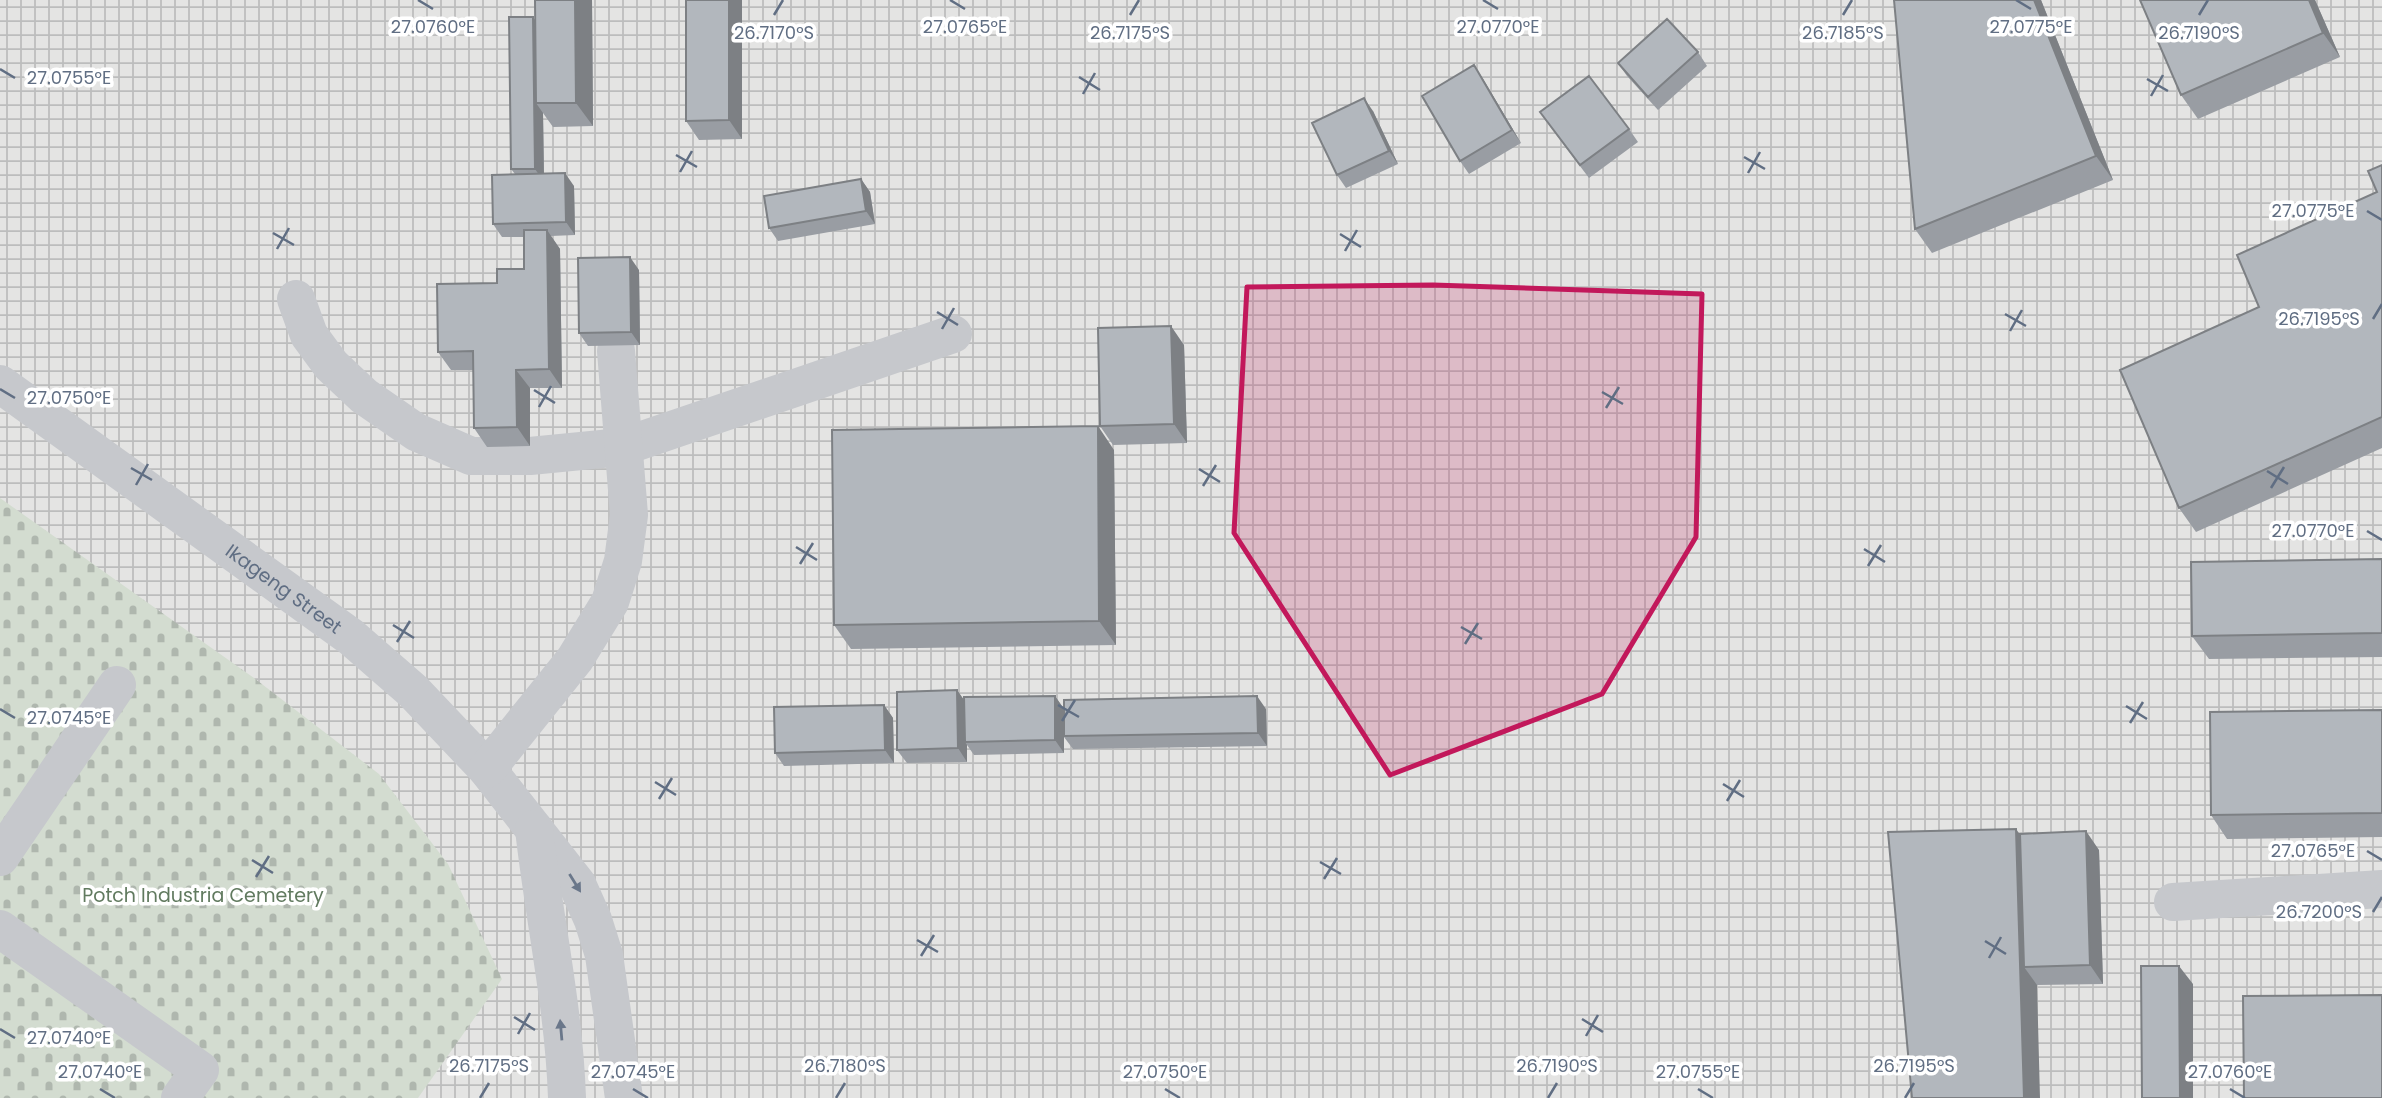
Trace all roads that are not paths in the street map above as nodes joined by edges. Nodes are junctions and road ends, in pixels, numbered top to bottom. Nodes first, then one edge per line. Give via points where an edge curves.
1 (296, 299) dead end
2 (953, 334) dead end
3 (615, 351) edge
4 (0, 384) edge
5 (622, 447) junction
6 (117, 685) dead end
7 (487, 769) junction
8 (534, 829) junction
9 (0, 858) edge
10 (2382, 889) edge
11 (2173, 902) dead end
12 (0, 929) edge
13 (180, 1098) edge
14 (566, 1098) edge
15 (625, 1098) edge

1 - 5 street via 309,335 331,365 395,419 442,444 471,456 497,457
2 - 5 street
3 - 5 street
4 - 7 street, Ikageng Street via 341,629 413,691
5 - 7 street via 629,515 623,561 610,601 575,659
6 - 9 street
7 - 8 street, Ikageng Street
14 -> 8 street via 556,976
8 -> 15 street, Ikageng Street via 577,884 593,920 604,956
10 - 11 street
12 - 13 street via 200,1070

